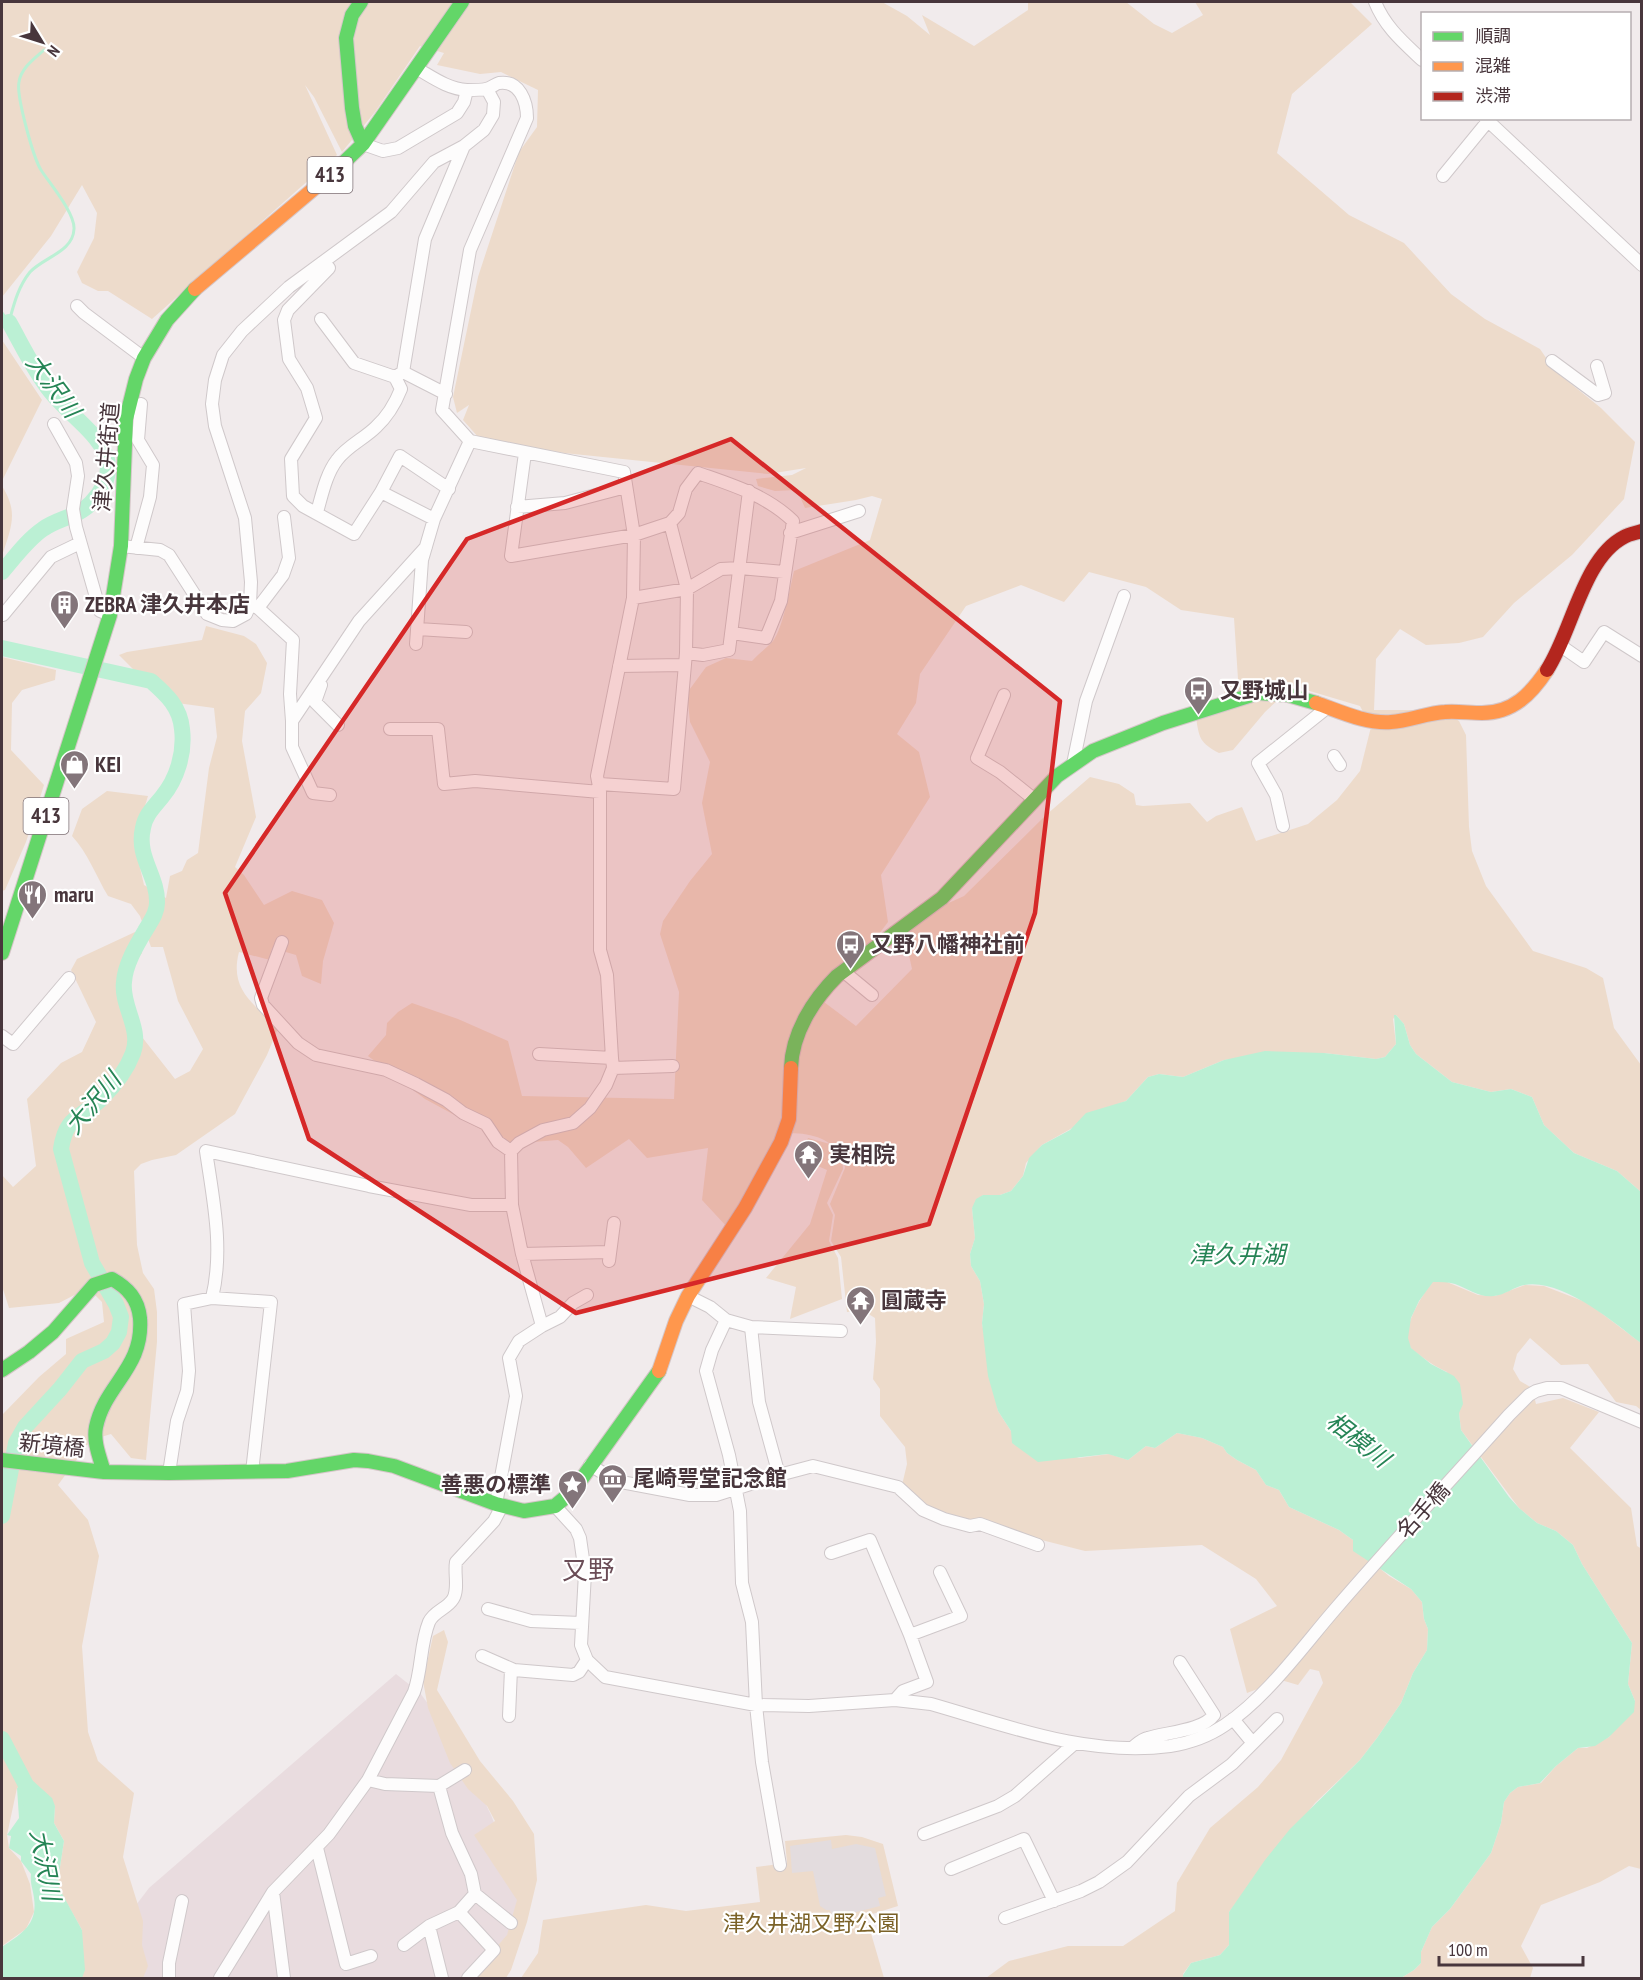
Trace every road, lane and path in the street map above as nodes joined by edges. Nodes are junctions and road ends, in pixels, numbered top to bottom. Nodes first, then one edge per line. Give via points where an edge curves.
1 (361, 2) edge
2 (462, 2) edge
3 (1375, 2) edge
4 (1421, 59) edge
5 (416, 68) junction
6 (487, 88) junction
7 (467, 90) junction
8 (1486, 120) edge
9 (363, 144) junction
10 (464, 146) junction
11 (1443, 176) dead end
12 (324, 262) junction
13 (1641, 265) edge
14 (77, 306) dead end
15 (321, 319) dead end
16 (144, 358) junction
17 (1552, 361) dead end
18 (1597, 366) dead end
19 (399, 374) junction
20 (446, 394) junction
21 (141, 404) dead end
22 (54, 424) dead end
23 (470, 441) junction
24 (525, 453) junction
25 (626, 488) junction
26 (449, 489) junction
27 (749, 491) junction
28 (381, 492) junction
29 (517, 507) junction
30 (858, 511) dead end
31 (317, 512) junction
32 (284, 517) dead end
33 (434, 519) junction
34 (670, 523) junction
35 (1641, 531) edge
36 (790, 533) junction
37 (634, 535) junction
38 (80, 543) junction
39 (121, 546) junction
40 (426, 547) junction
41 (136, 548) junction
42 (740, 568) junction
43 (784, 572) junction
44 (687, 589) junction
45 (1124, 596) dead end
46 (633, 598) junction
47 (254, 607) junction
48 (3, 615) dead end
49 (110, 615) junction
50 (417, 629) junction
51 (466, 632) dead end
52 (732, 633) junction
53 (416, 644) dead end
54 (1561, 646) junction
55 (1641, 656) edge
56 (685, 659) junction
57 (619, 666) junction
58 (324, 672) junction
59 (1004, 695) dead end
60 (1328, 707) junction
61 (292, 720) junction
62 (338, 725) dead end
63 (390, 729) dead end
64 (1073, 764) junction
65 (600, 788) junction
66 (330, 795) dead end
67 (1035, 800) junction
68 (1283, 826) dead end
69 (282, 942) dead end
70 (2, 953) edge
71 (843, 971) junction
72 (69, 978) dead end
73 (872, 995) dead end
74 (2, 1036) edge
75 (539, 1054) dead end
76 (613, 1063) junction
77 (673, 1066) dead end
78 (512, 1151) junction
79 (512, 1204) junction
80 (614, 1223) dead end
81 (522, 1254) junction
82 (587, 1296) dead end
83 (688, 1296) junction
84 (212, 1298) junction
85 (726, 1320) junction
86 (542, 1326) junction
87 (751, 1328) junction
88 (840, 1331) dead end
89 (2, 1370) edge
90 (1641, 1422) edge
91 (2, 1460) edge
92 (590, 1465) junction
93 (101, 1471) junction
94 (252, 1472) junction
95 (169, 1473) junction
96 (779, 1475) junction
97 (735, 1490) junction
98 (499, 1505) junction
99 (555, 1506) junction
100 (1038, 1545) dead end
101 (831, 1553) dead end
102 (940, 1572) dead end
103 (488, 1609) dead end
104 (581, 1623) junction
105 (910, 1635) junction
106 (482, 1656) dead end
107 (587, 1660) junction
108 (1180, 1662) dead end
109 (511, 1669) junction
110 (896, 1700) junction
111 (756, 1705) junction
112 (509, 1716) dead end
113 (1233, 1719) junction
114 (1277, 1719) dead end
115 (1252, 1742) junction
116 (1075, 1743) junction
117 (1132, 1748) junction
118 (465, 1770) dead end
119 (368, 1780) junction
120 (439, 1786) junction
121 (924, 1834) dead end
122 (316, 1848) junction
123 (780, 1864) dead end
124 (951, 1869) dead end
125 (273, 1892) junction
126 (475, 1894) junction
127 (182, 1901) dead end
128 (1054, 1901) junction
129 (459, 1912) junction
130 (1005, 1918) dead end
131 (511, 1923) dead end
132 (429, 1926) junction
133 (404, 1945) dead end
134 (372, 1956) dead end
135 (169, 1978) edge
136 (220, 1978) edge
137 (285, 1978) edge
138 (442, 1978) edge
139 (468, 1978) edge

1 - 9 main road via 352,15 346,38 352,108
2 - 5 main road, 津久井街道 / 413
3 - 4 street via 1391,30
5 - 7 street via 447,85
5 - 9 main road, 津久井街道 / 413
6 - 7 street
6 - 10 street via 494,102 493,115 484,130
6 - 20 street via 511,84 521,93 527,118 470,250
7 - 9 street via 457,112 398,147 383,151
8 - 11 street
8 - 13 street
9 - 16 main road, 津久井街道 / 413 via 196,288 167,320
10 - 12 street via 434,162 391,212
10 - 19 street via 425,239
12 - 31 street via 329,268 288,310 284,320 289,359 307,388 316,418 291,459 293,496
12 - 47 street via 289,287 242,331 223,355 215,380 214,426 245,518
14 - 16 street
15 - 19 street via 354,363
16 - 39 main road, 津久井街道 / 413 via 125,429
17 - 18 street via 1598,394 1605,393
19 - 20 street
19 - 31 street via 401,388 392,409 335,462
20 - 23 street via 442,410
21 - 41 street via 138,440 153,465 150,497
22 - 38 street via 76,463 73,509
23 - 24 street
23 - 26 street
24 - 25 street via 624,472
24 - 29 street
25 - 29 street via 565,503
25 - 37 street
26 - 28 street via 400,456
26 - 33 street
27 - 34 street via 698,473
27 - 36 street via 793,521
27 - 42 street
28 - 31 street via 354,534
28 - 33 street
29 - 37 street via 511,556
30 - 36 street
32 - 47 street via 289,558 283,575
33 - 40 street
34 - 37 street
34 - 44 street
35 - 54 main road via 1615,543 1602,555 1591,571
36 - 43 street
37 - 46 street
38 - 48 street via 51,556
38 - 49 street via 100,611
39 - 41 street
39 - 49 main road, 津久井街道 / 413
40 - 50 street
40 - 58 street via 359,621
41 - 47 street via 160,550 169,555 207,614 233,621
42 - 43 street
42 - 44 street via 721,569
42 - 52 street
43 - 52 street via 781,601 766,638
44 - 46 street
44 - 56 street
45 - 64 street via 1086,701
46 - 57 street
47 - 61 street via 293,640
49 - 70 main road, 津久井街道 / 413
50 - 51 street
50 - 53 street
52 - 56 street via 729,650
54 - 55 street via 1584,662 1604,632
54 - 60 main road via 1528,694 1503,711 1444,712 1374,722
56 - 57 street
56 - 65 street via 674,789
57 - 65 street via 597,776
58 - 61 street
58 - 62 street via 315,702
59 - 67 street via 977,758
60 - 64 main road via 1293,695 1258,693 1163,723 1094,751
60 - 68 street via 1258,763 1276,795
61 - 66 street via 292,747 313,793
63 - 65 street via 438,729 444,784 475,781
64 - 67 main road
65 - 76 street via 600,950 607,975
67 - 71 main road via 942,898
69 - 78 street via 261,998 298,1043 316,1055 386,1070 416,1084 486,1124 498,1142
71 - 73 street
71 - 83 main road via 813,1004 795,1042 789,1119 781,1142 745,1208
72 - 74 street via 13,1044
75 - 76 street
76 - 77 street
76 - 78 street via 600,1096 579,1119 543,1130
78 - 79 street
79 - 81 street
79 - 84 street via 471,1205 206,1150 218,1238
80 - 81 street via 609,1256
81 - 86 street
82 - 86 street
83 - 85 street
83 - 92 main road via 661,1368
84 - 94 street via 271,1302
84 - 95 street via 184,1304 189,1371
85 - 87 street
85 - 97 street via 711,1350 706,1371
86 - 98 street via 519,1341 509,1358 516,1396
87 - 88 street
87 - 96 street via 759,1402
89 - 93 main road via 53,1332 94,1285 112,1279 132,1292 140,1341 100,1413 96,1443
90 - 113 street, 名手橋 via 1561,1388 1529,1395 1276,1678
91 - 93 main road, 新境橋
92 - 97 street via 616,1481 690,1495
92 - 99 main road via 573,1491
93 - 95 main road, 新境橋
94 - 95 main road, 新境橋
94 - 98 main road, 新境橋 via 368,1461 394,1466
96 - 97 street
96 - 100 street via 813,1466 898,1487 923,1510 944,1519 970,1526 980,1524
97 - 111 street via 740,1511 742,1583 752,1622
98 - 99 main road, 新境橋 via 524,1511
98 - 119 street via 494,1521 456,1562 456,1592 452,1601 429,1622 414,1692
99 - 104 street via 580,1538 585,1573
101 - 105 street via 870,1540
102 - 105 street via 961,1617
103 - 104 street via 531,1621
104 - 107 street via 581,1646
105 - 110 street via 927,1682 903,1690
106 - 109 street
107 - 109 street via 573,1675
107 - 111 street, 名手橋 via 600,1674 614,1679
108 - 117 street via 1214,1715 1189,1728 1146,1738
109 - 112 street
110 - 111 street, 名手橋
110 - 116 street, 名手橋 via 931,1704
111 - 123 street
113 - 115 street
113 - 117 street, 名手橋 via 1193,1741
114 - 115 street
115 - 128 street via 1232,1764 1189,1796 1127,1862 1099,1882
116 - 117 street, 名手橋
116 - 121 street via 1015,1796
118 - 120 street
119 - 120 street
119 - 122 street
120 - 126 street
122 - 125 street
122 - 134 street via 345,1964
124 - 128 street via 1024,1839
125 - 136 street
125 - 137 street
126 - 129 street
126 - 131 street
127 - 135 street
128 - 130 street
129 - 132 street
129 - 139 street via 494,1950
132 - 133 street
132 - 138 street

